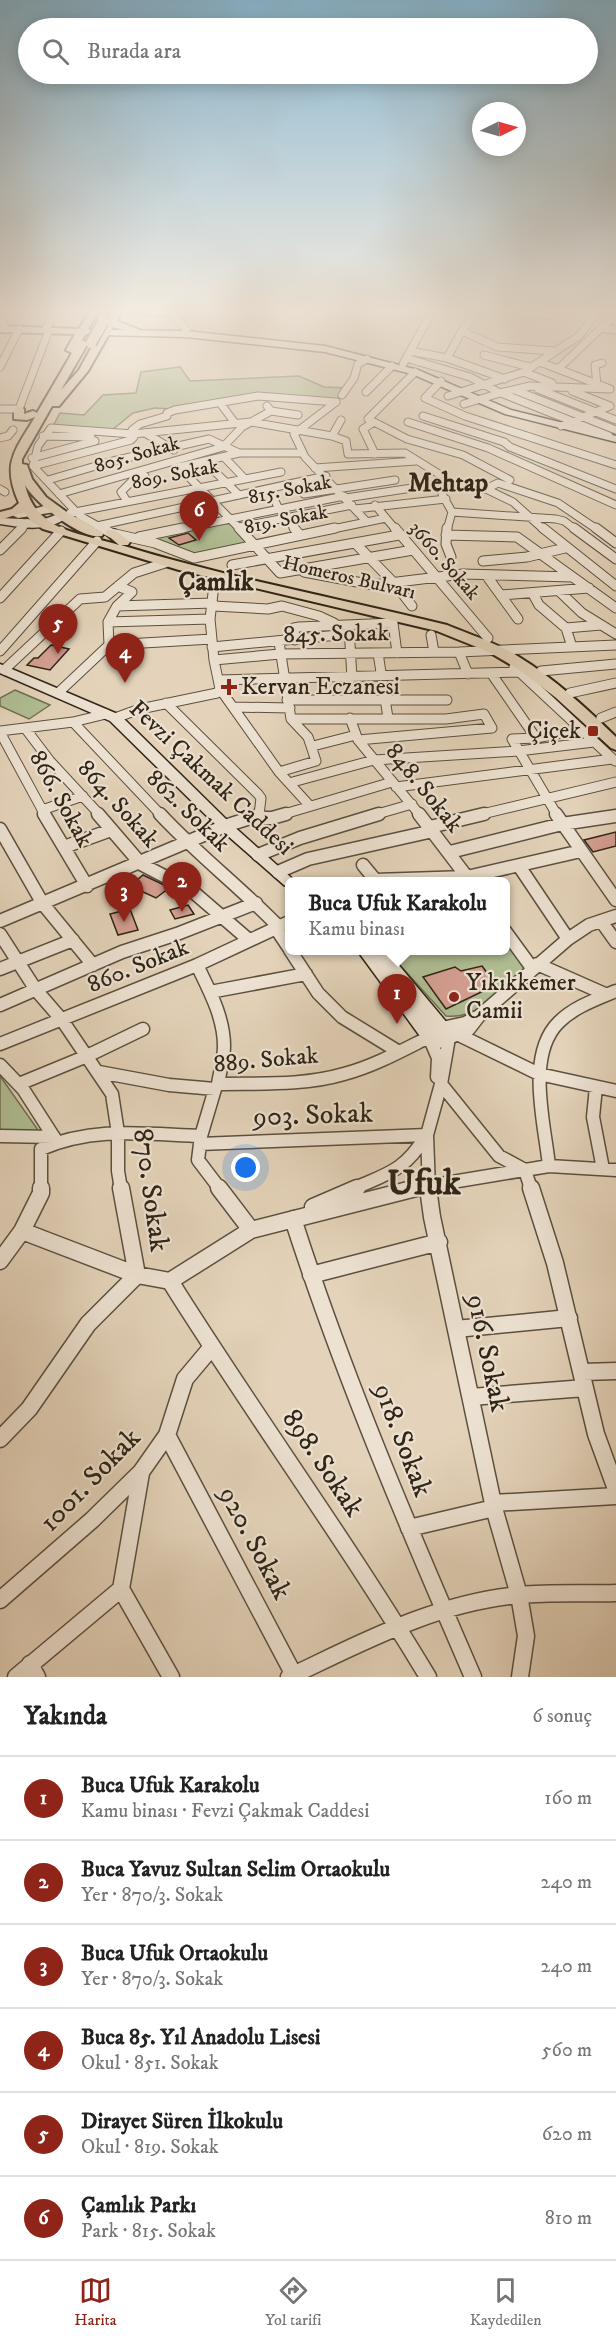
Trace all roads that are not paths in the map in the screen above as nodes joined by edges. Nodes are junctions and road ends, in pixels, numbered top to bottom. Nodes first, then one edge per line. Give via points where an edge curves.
1 (31, 388) edge
2 (46, 388) edge
3 (60, 388) edge
4 (63, 388) edge
5 (347, 388) edge
6 (371, 388) edge
7 (399, 388) edge
8 (434, 388) edge
9 (458, 388) edge
10 (473, 388) edge
11 (490, 388) edge
12 (518, 388) edge
13 (536, 388) edge
14 (564, 388) edge
15 (577, 388) edge
16 (514, 389) junction
17 (464, 391) junction
18 (613, 391) edge
19 (366, 392) dead end
20 (500, 393) junction
21 (342, 395) dead end
22 (258, 396) junction
23 (448, 396) dead end
24 (478, 399) junction
25 (317, 400) junction
26 (220, 403) junction
27 (464, 404) dead end
28 (193, 407) junction
29 (613, 407) edge
30 (446, 408) junction
31 (0, 409) edge
32 (271, 411) junction
33 (596, 411) junction
34 (24, 414) junction
35 (298, 415) junction
36 (167, 416) junction
37 (423, 416) junction
38 (582, 416) junction
39 (368, 419) dead end
40 (341, 420) dead end
41 (616, 420) edge
42 (251, 422) junction
43 (573, 422) junction
44 (236, 423) junction
45 (204, 426) junction
46 (283, 426) junction
47 (561, 426) junction
48 (175, 429) junction
49 (299, 430) junction
50 (0, 431) edge
51 (146, 433) junction
52 (7, 434) edge
53 (121, 434) junction
54 (133, 434) junction
55 (43, 436) junction
56 (97, 436) junction
57 (332, 436) junction
58 (615, 436) edge
59 (223, 447) junction
60 (170, 448) junction
61 (239, 453) junction
62 (302, 453) junction
63 (375, 454) junction
64 (224, 457) junction
65 (186, 458) junction
66 (417, 461) junction
67 (32, 462) junction
68 (201, 463) junction
69 (616, 465) edge
70 (179, 467) junction
71 (315, 468) junction
72 (326, 476) junction
73 (244, 478) junction
74 (48, 480) junction
75 (395, 480) dead end
76 (510, 480) dead end
77 (227, 482) junction
78 (445, 483) junction
79 (292, 484) junction
80 (201, 487) junction
81 (337, 487) junction
82 (269, 489) junction
83 (486, 489) junction
84 (616, 489) edge
85 (59, 494) junction
86 (304, 494) dead end
87 (239, 495) junction
88 (345, 497) junction
89 (446, 499) junction
90 (214, 500) junction
91 (127, 501) junction
92 (375, 505) junction
93 (616, 505) edge
94 (353, 507) junction
95 (279, 509) junction
96 (66, 510) junction
97 (29, 512) junction
98 (452, 512) junction
99 (530, 516) junction
100 (286, 517) junction
101 (0, 518) edge
102 (231, 518) junction
103 (386, 518) junction
104 (367, 522) junction
105 (97, 526) junction
106 (239, 527) junction
107 (61, 531) junction
108 (111, 533) joint
109 (300, 535) junction
110 (399, 535) junction
111 (446, 535) junction
112 (130, 540) junction
113 (97, 541) junction
114 (355, 543) junction
115 (616, 543) edge
116 (255, 544) junction
117 (565, 548) junction
118 (0, 550) edge
119 (413, 550) junction
120 (539, 554) junction
121 (268, 557) junction
122 (452, 557) dead end
123 (194, 558) junction
124 (370, 558) junction
125 (616, 559) edge
126 (483, 561) dead end
127 (165, 563) junction
128 (232, 565) dead end
129 (212, 570) junction
130 (296, 571) junction
131 (486, 575) junction
132 (434, 577) junction
133 (572, 577) junction
134 (358, 583) junction
135 (395, 584) junction
136 (118, 586) junction
137 (616, 586) edge
138 (589, 588) junction
139 (350, 591) dead end
140 (560, 592) junction
141 (534, 594) junction
142 (501, 595) junction
143 (0, 598) edge
144 (213, 604) junction
145 (117, 606) junction
146 (412, 606) dead end
147 (616, 608) edge
148 (210, 619) junction
149 (518, 619) dead end
150 (108, 622) junction
151 (337, 625) junction
152 (601, 625) junction
153 (441, 628) junction
154 (566, 628) junction
155 (349, 629) junction
156 (616, 634) edge
157 (295, 640) junction
158 (279, 642) junction
159 (212, 643) junction
160 (109, 645) junction
161 (616, 645) edge
162 (572, 647) junction
163 (499, 648) junction
164 (0, 651) edge
165 (434, 652) junction
166 (459, 652) junction
167 (352, 653) junction
168 (378, 653) junction
169 (397, 653) junction
170 (280, 654) junction
171 (214, 660) junction
172 (614, 666) edge
173 (2, 669) edge
174 (541, 671) junction
175 (518, 672) junction
176 (491, 673) junction
177 (468, 674) junction
178 (382, 676) junction
179 (352, 678) junction
180 (284, 679) junction
181 (616, 683) edge
182 (219, 685) junction
183 (58, 693) junction
184 (570, 693) junction
185 (384, 700) junction
186 (447, 700) dead end
187 (166, 703) junction
188 (233, 707) junction
189 (289, 709) junction
190 (616, 712) edge
191 (110, 716) junction
192 (350, 718) junction
193 (388, 718) junction
194 (601, 718) junction
195 (73, 722) junction
196 (25, 728) junction
197 (581, 729) junction
198 (0, 731) edge
199 (616, 732) edge
200 (357, 738) junction
201 (536, 738) junction
202 (594, 742) junction
203 (313, 746) junction
204 (518, 751) junction
205 (615, 755) edge
206 (374, 760) junction
207 (530, 770) junction
208 (279, 772) junction
209 (616, 782) edge
210 (289, 783) junction
211 (394, 785) junction
212 (83, 796) junction
213 (546, 797) junction
214 (412, 804) junction
215 (310, 806) junction
216 (42, 810) junction
217 (616, 816) edge
218 (259, 817) junction
219 (562, 824) junction
220 (225, 826) junction
221 (0, 829) edge
222 (431, 829) junction
223 (111, 830) junction
224 (187, 843) junction
225 (64, 847) junction
226 (581, 851) junction
227 (450, 852) junction
228 (258, 855) junction
229 (141, 864) junction
230 (363, 865) dead end
231 (519, 866) junction
232 (284, 877) edge
233 (373, 877) edge
234 (467, 877) edge
235 (480, 877) edge
236 (87, 886) junction
237 (616, 900) edge
238 (256, 903) junction
239 (43, 904) junction
240 (223, 915) junction
241 (616, 916) edge
242 (0, 921) edge
243 (602, 921) junction
244 (281, 925) edge
245 (0, 934) edge
246 (510, 937) edge
247 (568, 939) junction
248 (73, 940) junction
249 (249, 940) junction
250 (616, 942) edge
251 (294, 955) edge
252 (369, 955) edge
253 (381, 955) edge
254 (17, 963) junction
255 (93, 965) junction
256 (197, 966) junction
257 (535, 966) junction
258 (0, 969) edge
259 (306, 974) junction
260 (36, 990) junction
261 (210, 992) junction
262 (611, 992) edge
263 (0, 1005) edge
264 (62, 1020) junction
265 (143, 1029) dead end
266 (444, 1034) junction
267 (0, 1044) edge
268 (399, 1052) junction
269 (87, 1056) junction
270 (0, 1065) edge
271 (99, 1072) junction
272 (539, 1074) junction
273 (19, 1084) junction
274 (441, 1084) junction
275 (217, 1087) junction
276 (596, 1087) junction
277 (616, 1091) edge
278 (118, 1133) junction
279 (427, 1135) junction
280 (0, 1136) edge
281 (55, 1139) junction
282 (201, 1140) junction
283 (549, 1166) junction
284 (525, 1170) junction
285 (610, 1170) edge
286 (428, 1185) junction
287 (293, 1219) junction
288 (268, 1226) junction
289 (251, 1230) junction
290 (22, 1231) junction
291 (439, 1242) junction
292 (0, 1261) edge
293 (137, 1275) junction
294 (311, 1275) junction
295 (170, 1281) junction
296 (569, 1318) junction
297 (456, 1329) junction
298 (211, 1348) junction
299 (616, 1371) edge
300 (583, 1372) junction
301 (585, 1388) junction
302 (471, 1397) junction
303 (168, 1435) junction
304 (0, 1439) edge
305 (141, 1472) junction
306 (616, 1489) edge
307 (616, 1496) edge
308 (494, 1505) junction
309 (410, 1528) junction
310 (121, 1589) junction
311 (616, 1593) edge
312 (519, 1595) junction
313 (0, 1600) edge
314 (443, 1610) junction
315 (398, 1625) junction
316 (33, 1671) edge
317 (292, 1676) edge
318 (16, 1677) edge
319 (171, 1677) edge
320 (428, 1677) edge
321 (473, 1677) edge
322 (520, 1677) edge

1 - 34 street
2 - 34 main road
3 - 97 main road, Homeros Bulvarı via 16,459 18,480
4 - 96 main road, Homeros Bulvarı via 28,448 23,469 28,483
5 - 21 street
6 - 19 street
7 - 39 street
8 - 30 street via 425,398
9 - 17 main road
10 - 17 street
11 - 20 street
12 - 16 street
13 - 33 street
14 - 29 street
15 - 18 street
16 - 20 street
16 - 38 street
17 - 23 street
17 - 24 main road
20 - 24 street
20 - 43 street
22 - 25 street
22 - 26 street
22 - 32 street
24 - 27 street
24 - 47 main road via 508,412
25 - 35 street
25 - 49 street via 336,402
26 - 28 street
26 - 44 street
28 - 36 street via 167,412
28 - 45 street
29 - 33 street
30 - 37 street
30 - 69 street
31 - 34 street
32 - 35 street
32 - 42 street
33 - 38 street
33 - 41 street
34 - 52 main road
34 - 97 main road via 9,475
35 - 46 street
36 - 48 street
36 - 54 street via 140,424 132,430
37 - 84 street via 504,442
37 - 93 street via 408,422 488,448
38 - 43 street
38 - 58 street
40 - 57 street
42 - 44 street
42 - 46 street
42 - 59 street
43 - 47 street
43 - 58 street
44 - 45 street
45 - 48 street
46 - 49 street
47 - 58 main road
48 - 51 street
48 - 60 street via 175,442
49 - 57 street
49 - 62 street via 294,434
50 - 52 street
51 - 54 street
51 - 60 street
53 - 54 street
53 - 55 street via 51,428
53 - 56 street
54 - 67 street via 130,440
55 - 56 street
55 - 67 street
56 - 67 street via 97,441
57 - 63 street via 346,441 348,454
59 - 60 street via 209,439
59 - 61 street
59 - 65 street, 805. Sokak
60 - 65 street
60 - 74 street
61 - 62 street
61 - 64 street
62 - 71 street
63 - 66 street via 405,453
63 - 76 street via 363,429 374,422 407,439 463,455
64 - 68 street
64 - 73 street
65 - 68 street
65 - 85 street, 805. Sokak
66 - 71 street
66 - 78 street via 439,474
67 - 74 street
68 - 70 street
68 - 77 street
70 - 80 street
70 - 91 street via 134,479 121,492
71 - 72 street
72 - 79 street
72 - 81 street
73 - 77 street, 809. Sokak
73 - 79 street, 809. Sokak via 278,469
74 - 85 street
75 - 81 street
77 - 80 street, 809. Sokak
77 - 87 street
78 - 83 street
78 - 88 street, 815. Sokak
78 - 89 street via 442,494
79 - 82 street
80 - 90 street
80 - 91 street, 809. Sokak
81 - 86 street
81 - 88 street
82 - 87 street
82 - 95 street
83 - 99 street via 513,502
83 - 115 street via 498,483 558,503
85 - 96 street
87 - 90 street
88 - 94 street
88 - 95 street, 815. Sokak
89 - 92 street
89 - 98 street
90 - 102 street
90 - 105 street
91 - 96 street, 809. Sokak
92 - 94 street
92 - 103 street, 3660. Sokak
94 - 100 street
94 - 104 street
95 - 100 street
95 - 102 street, 815. Sokak
96 - 97 main road via 55,521
96 - 105 street
96 - 112 main road, Homeros Bulvarı via 83,527
97 - 101 main road
97 - 101 main road
97 - 107 main road, Homeros Bulvarı
97 - 118 street
98 - 99 street
98 - 111 street
99 - 117 street
99 - 125 street via 564,521
100 - 106 street
100 - 109 street
102 - 106 street
102 - 112 street, 815. Sokak
103 - 104 street, 819. Sokak
103 - 110 street, 3660. Sokak
104 - 109 street, 819. Sokak
105 - 108 street
106 - 116 street
107 - 113 main road, Homeros Bulvarı
107 - 143 street
108 - 112 main road
109 - 116 street, 819. Sokak
110 - 114 street
110 - 119 street, 3660. Sokak
111 - 120 street via 517,537
111 - 122 street
112 - 123 street
112 - 129 main road, Homeros Bulvarı
113 - 127 main road, Homeros Bulvarı
113 - 164 street
114 - 121 street
114 - 124 street
116 - 121 street
116 - 123 street, 819. Sokak
117 - 120 street
117 - 137 street
119 - 124 street
119 - 132 street, 3660. Sokak
120 - 126 street
120 - 133 street
121 - 128 street
121 - 130 street via 280,573
123 - 129 main road
124 - 130 street
124 - 135 street
127 - 129 main road, Homeros Bulvarı
127 - 136 street via 134,573
129 - 144 street
129 - 153 main road, Homeros Bulvarı
130 - 134 street
131 - 132 street
131 - 133 street
131 - 142 street
132 - 135 street
132 - 163 street, 3660. Sokak
133 - 138 street
134 - 135 street
134 - 139 street
135 - 146 street
136 - 145 street via 132,592
136 - 173 street via 105,597 80,599
138 - 140 street
138 - 147 street
140 - 141 street
140 - 152 street via 570,604
141 - 142 street
141 - 154 street via 539,605
142 - 149 street
144 - 145 street
144 - 148 street
144 - 151 street via 268,609 282,606
145 - 150 street
148 - 150 street
148 - 159 street
150 - 160 street
151 - 155 street
151 - 157 street via 294,628
152 - 154 street
152 - 156 street
153 - 163 main road, Homeros Bulvarı
153 - 165 street
154 - 162 street
155 - 157 street
155 - 167 street
155 - 169 street via 393,623
157 - 158 street
158 - 159 street
158 - 170 street
159 - 160 street
159 - 171 street
160 - 183 street
161 - 162 street, 845. Sokak
162 - 163 street, 845. Sokak
163 - 166 street, 845. Sokak
163 - 174 main road
163 - 175 street, 3660. Sokak
163 - 205 main road via 579,709
165 - 166 street, 845. Sokak
165 - 169 street, 845. Sokak
166 - 177 street
167 - 168 street, 845. Sokak
167 - 170 street, 845. Sokak
167 - 179 street
168 - 169 street, 845. Sokak
168 - 178 street
170 - 171 street, 845. Sokak
170 - 180 street
171 - 182 street
172 - 174 street
173 - 183 main road, Fevzi Çakmak Caddesi
174 - 184 main road
175 - 176 street
175 - 197 street, 3660. Sokak
176 - 177 street
176 - 201 street
177 - 178 street
178 - 179 street
178 - 185 street
179 - 180 street
180 - 182 street
180 - 189 street
181 - 184 street
182 - 187 street via 217,693
182 - 188 street
183 - 191 main road, Fevzi Çakmak Caddesi
184 - 194 main road
185 - 186 street
185 - 189 street
185 - 193 street
187 - 191 street
187 - 218 street via 258,794
188 - 189 street
188 - 208 street
189 - 192 street
189 - 203 street
190 - 194 street
191 - 195 street
191 - 220 main road, Fevzi Çakmak Caddesi
192 - 193 street
192 - 200 street, 848. Sokak
193 - 200 street via 446,719 484,714 492,728
194 - 199 main road
195 - 196 street
195 - 224 street, 862. Sokak
196 - 198 street
196 - 212 street, 864. Sokak
197 - 201 street
197 - 202 street, 3660. Sokak
198 - 216 street, 866. Sokak
200 - 203 street
200 - 206 street, 848. Sokak
201 - 204 street via 512,739
202 - 204 street
202 - 205 street, 3660. Sokak
203 - 208 street via 316,761
204 - 206 street
204 - 207 street
205 - 207 street
206 - 210 street
206 - 211 street, 848. Sokak
207 - 211 street
207 - 213 street
208 - 210 street
209 - 213 street
210 - 215 street
211 - 214 street, 848. Sokak
211 - 215 street
212 - 216 street
212 - 223 street, 864. Sokak
213 - 219 street
213 - 222 street
214 - 222 street, 848. Sokak
214 - 228 street
215 - 218 street via 272,818
216 - 225 street, 866. Sokak
217 - 219 street
218 - 220 street
219 - 226 street
219 - 227 street
220 - 224 street
220 - 228 main road, Fevzi Çakmak Caddesi
221 - 239 street
222 - 227 street, 848. Sokak
222 - 232 street via 308,859
223 - 225 street
223 - 229 street, 864. Sokak
224 - 229 street
224 - 238 street, 862. Sokak
225 - 236 street, 866. Sokak
226 - 231 street
226 - 237 street
227 - 234 street, 848. Sokak
228 - 232 main road, Fevzi Çakmak Caddesi
229 - 236 street
229 - 240 street, 864. Sokak via 191,890
230 - 233 street
231 - 235 street
231 - 247 street
236 - 239 street
238 - 240 street
238 - 244 street, 862. Sokak
239 - 242 street
239 - 248 street
240 - 249 street, 864. Sokak
240 - 255 street
241 - 243 street, 889. Sokak
243 - 247 street, 889. Sokak
243 - 250 street
244 - 249 street, 860. Sokak
245 - 254 street, 870. Sokak
246 - 257 street
247 - 257 street, 889. Sokak
248 - 254 street
248 - 255 street
249 - 256 street, 860. Sokak
251 - 259 street, 862. Sokak
252 - 266 main road
253 - 266 main road
254 - 258 street
254 - 260 street, 870. Sokak
255 - 260 street
256 - 261 street
256 - 264 street, 860. Sokak
257 - 262 street
257 - 266 street, 889. Sokak via 469,1029
259 - 261 street
259 - 268 street, 862. Sokak via 342,1017
260 - 263 street
260 - 264 street, 870. Sokak
261 - 275 street via 225,1042
262 - 272 street via 558,1023 541,1053
264 - 267 street, 860. Sokak
264 - 269 street, 870. Sokak
265 - 269 street
266 - 268 street, 889. Sokak
266 - 272 street
266 - 274 street, 916. Sokak
266 - 279 street
268 - 275 street, 889. Sokak via 361,1069 320,1079
269 - 271 street, 870. Sokak
269 - 273 street
270 - 273 street
271 - 275 street, 889. Sokak via 169,1085
271 - 278 street, 870. Sokak via 112,1094
272 - 276 street
272 - 283 street
273 - 281 street
274 - 279 street, 916. Sokak
274 - 284 street via 499,1156
275 - 282 street
276 - 277 street
276 - 285 street via 593,1117
278 - 281 street, 903. Sokak
278 - 282 street, 903. Sokak
278 - 293 street, 870. Sokak via 118,1171
279 - 282 street, 903. Sokak
279 - 286 street, 916. Sokak
279 - 288 street via 399,1169
280 - 281 street, 903. Sokak
281 - 290 street via 40,1149 41,1192
282 - 289 street via 198,1160
283 - 284 street
283 - 285 street
284 - 286 street
284 - 296 street
286 - 287 street
286 - 291 street, 916. Sokak
287 - 288 street
287 - 294 street, 918. Sokak
288 - 289 street
289 - 295 street
290 - 292 street
290 - 293 street
291 - 294 street
291 - 297 street, 916. Sokak
293 - 295 street
293 - 304 street, 870. Sokak via 88,1324 28,1408
294 - 309 street, 918. Sokak
295 - 298 street, 898. Sokak
296 - 297 street
296 - 300 street
297 - 302 street, 916. Sokak
298 - 303 street, 1001. Sokak via 185,1380
298 - 315 street, 898. Sokak
299 - 300 street
300 - 301 street
301 - 302 street
301 - 306 street
302 - 308 street, 916. Sokak
303 - 305 street, 1001. Sokak
303 - 317 street, 920. Sokak
305 - 310 street
305 - 313 street, 1001. Sokak
307 - 308 street
308 - 309 street via 459,1518
308 - 312 street, 916. Sokak
309 - 314 street, 918. Sokak
310 - 316 street
310 - 319 street
311 - 312 street
312 - 314 street
312 - 322 street, 916. Sokak via 526,1636
314 - 315 street
314 - 321 street, 918. Sokak
315 - 317 street
315 - 320 street, 898. Sokak
316 - 318 street

